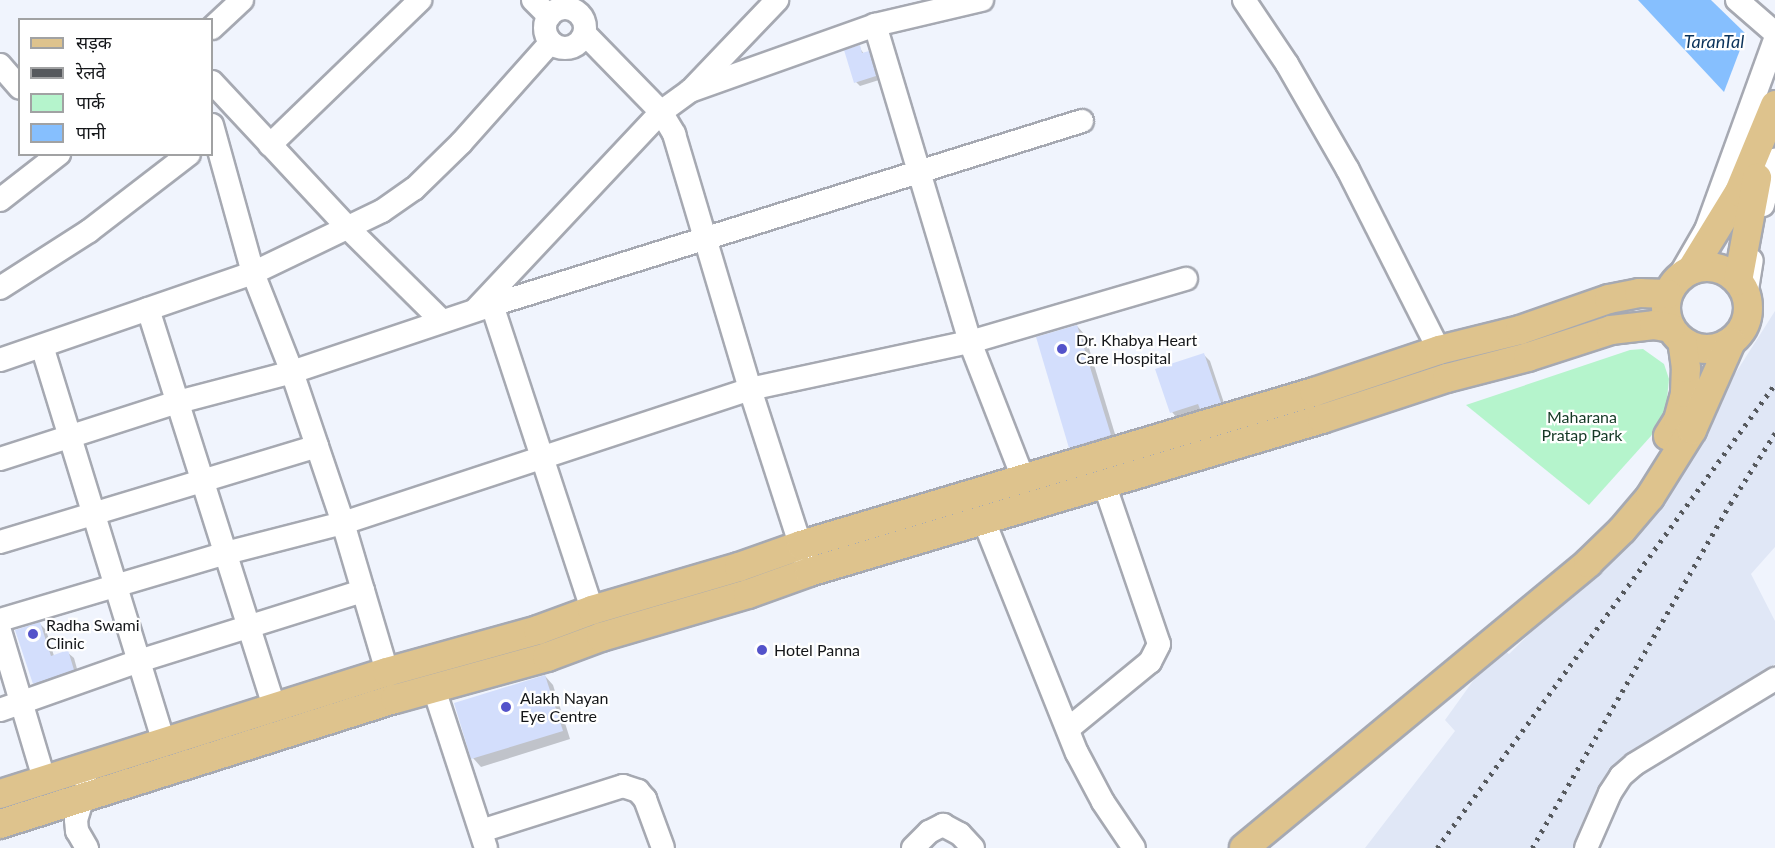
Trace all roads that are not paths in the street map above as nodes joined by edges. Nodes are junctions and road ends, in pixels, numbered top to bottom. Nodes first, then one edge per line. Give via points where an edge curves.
1 (242, 0) edge
2 (420, 0) edge
3 (777, 0) edge
4 (982, 0) edge
5 (1244, 0) edge
6 (1737, 0) edge
7 (917, 7) edge
8 (541, 8) edge
9 (587, 16) edge
10 (875, 25) junction
11 (213, 27) edge
12 (1775, 33) edge
13 (1775, 39) edge
14 (551, 42) junction
15 (0, 65) edge
16 (213, 83) edge
17 (18, 86) edge
18 (690, 91) junction
19 (660, 112) junction
20 (1772, 114) edge
21 (1082, 121) dead end
22 (213, 136) edge
23 (270, 145) junction
24 (56, 156) edge
25 (186, 156) edge
26 (1775, 160) edge
27 (918, 171) junction
28 (0, 200) edge
29 (348, 228) junction
30 (705, 239) junction
31 (253, 273) junction
32 (1186, 279) dead end
33 (1679, 282) junction
34 (0, 288) edge
35 (1742, 289) junction
36 (484, 307) junction
37 (148, 309) junction
38 (442, 321) junction
39 (1677, 334) junction
40 (970, 342) junction
41 (1731, 342) junction
42 (42, 346) junction
43 (1439, 351) junction
44 (0, 360) edge
45 (292, 372) junction
46 (750, 389) junction
47 (178, 402) junction
48 (70, 437) junction
49 (317, 446) junction
50 (544, 458) junction
51 (0, 459) edge
52 (1023, 478) junction
53 (203, 480) junction
54 (1104, 483) junction
55 (93, 512) junction
56 (984, 520) junction
57 (343, 523) junction
58 (0, 542) edge
59 (801, 545) junction
60 (226, 553) junction
61 (809, 572) junction
62 (116, 588) junction
63 (363, 591) junction
64 (592, 610) junction
65 (0, 620) edge
66 (249, 627) junction
67 (0, 632) edge
68 (139, 662) junction
69 (387, 672) junction
70 (1775, 679) edge
71 (434, 689) junction
72 (11, 707) edge
73 (275, 709) junction
74 (1068, 729) junction
75 (164, 743) junction
76 (95, 765) junction
77 (44, 779) junction
78 (0, 794) edge
79 (81, 798) junction
80 (0, 824) edge
81 (483, 840) edge
82 (87, 848) edge
83 (663, 848) edge
84 (913, 848) edge
85 (973, 848) edge
86 (1134, 848) edge
87 (1221, 848) edge
88 (1244, 848) edge
89 (1586, 848) edge

1 - 11 street
2 - 23 street
3 - 18 street
4 - 7 street
5 - 43 street via 1287,64 1348,170
6 - 12 street
7 - 10 street
8 - 9 street via 568,8
8 - 14 street
9 - 14 street via 582,40 563,49
9 - 19 street
10 - 18 street
10 - 27 street
13 - 33 street via 1706,230
14 - 29 street via 461,143 414,189
15 - 17 street
16 - 23 street
18 - 19 street
19 - 30 street via 674,134
19 - 36 street
20 - 33 main road via 1718,231
20 - 35 main road
21 - 27 street
22 - 31 street
23 - 29 street
24 - 28 street
25 - 34 street via 89,231
26 - 35 street
27 - 30 street
27 - 40 street
29 - 31 street
29 - 38 street
30 - 36 street
30 - 46 street
31 - 37 street
31 - 45 street
32 - 40 street
33 - 35 main road via 1708,267 1725,271
33 - 39 main road via 1666,312
33 - 43 main road via 1610,298 1520,330
35 - 41 main road via 1748,314 1742,330
36 - 38 street
36 - 50 street
37 - 42 street
37 - 47 street
38 - 45 street
39 - 41 main road via 1698,348 1715,349
39 - 54 main road via 1654,325 1611,330
39 - 87 main road via 1686,368 1678,420 1608,517 1576,551
40 - 46 street
40 - 52 street
41 - 88 main road via 1692,430 1650,497 1622,530 1588,563
42 - 44 street
42 - 48 street
43 - 52 main road
45 - 47 street
45 - 49 street
46 - 50 street
46 - 59 street
47 - 48 street
47 - 53 street
48 - 51 street
48 - 55 street
49 - 53 street
49 - 57 street
50 - 57 street
50 - 64 street
52 - 59 main road
53 - 55 street
53 - 60 street
54 - 56 main road
54 - 74 street via 1159,644 1149,662
55 - 58 street
55 - 62 street
56 - 61 main road
56 - 74 street
57 - 60 street
57 - 63 street
59 - 61 street
59 - 64 main road
60 - 62 street
60 - 66 street
61 - 71 main road via 547,657
62 - 65 street
62 - 68 street
63 - 66 street
63 - 69 street
64 - 69 main road via 538,630
66 - 68 street
66 - 73 street
67 - 72 street
68 - 72 street
68 - 75 street
69 - 73 main road
70 - 89 street via 1621,776
71 - 79 main road
71 - 81 street
72 - 77 street
73 - 75 main road
74 - 86 street via 1103,802
75 - 76 main road
76 - 77 main road
76 - 79 street
77 - 78 main road
79 - 80 main road
79 - 82 street via 77,831
81 - 83 street via 623,786 638,791 645,799
84 - 85 street via 943,825 960,834

